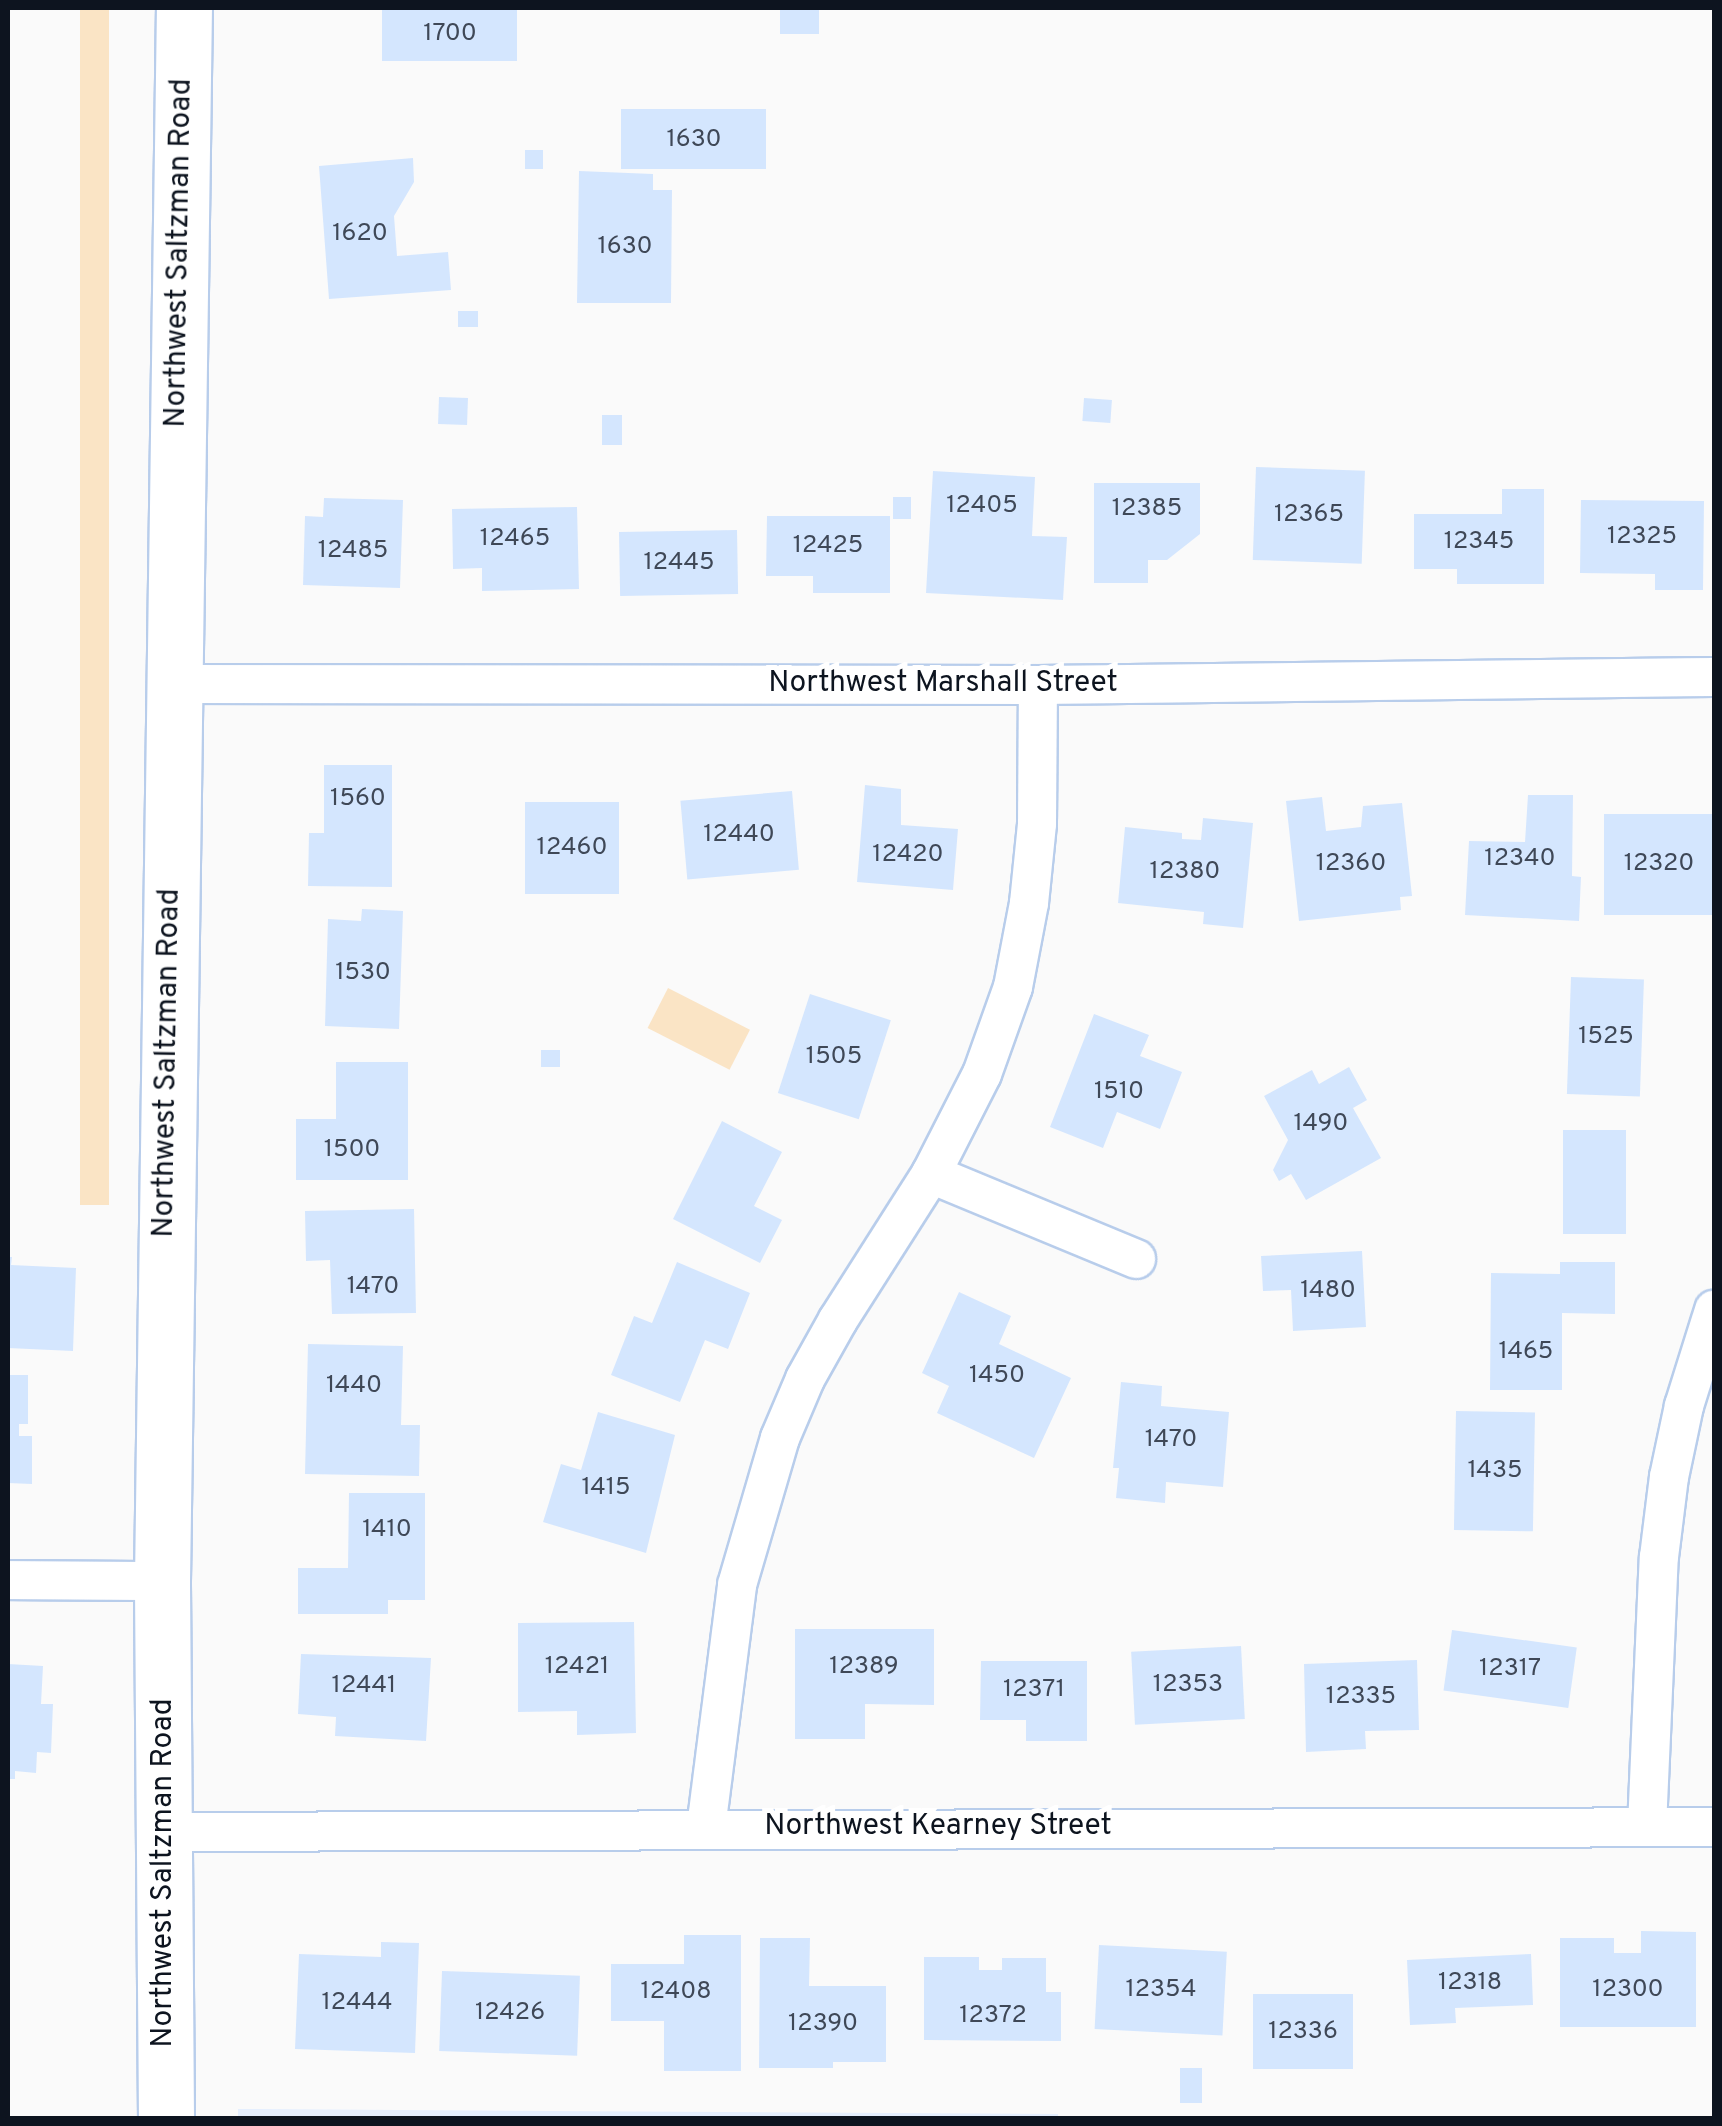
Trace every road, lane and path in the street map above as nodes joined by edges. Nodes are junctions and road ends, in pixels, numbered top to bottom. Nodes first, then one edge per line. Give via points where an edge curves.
1 (184, 8) edge
2 (1714, 677) edge
3 (172, 684) junction
4 (1038, 685) junction
5 (931, 1174) junction
6 (1136, 1259) dead end
7 (1714, 1310) edge
8 (8, 1580) edge
9 (162, 1581) junction
10 (1647, 1827) junction
11 (1714, 1827) edge
12 (706, 1828) junction
13 (162, 1832) junction
14 (166, 2118) edge

1 - 3 main road, Northwest Saltzman Road
2 - 4 street, Northwest Marshall Street
3 - 4 street, Northwest Marshall Street
3 - 9 main road, Northwest Saltzman Road
4 - 5 street via 1037,824 1013,987 982,1074
5 - 6 street
5 - 12 street via 804,1379 780,1438 737,1584
7 - 10 street via 1669,1477
8 - 9 street
9 - 13 main road, Northwest Saltzman Road
10 - 11 street, Northwest Kearney Street
10 - 12 street, Northwest Kearney Street
12 - 13 street, Northwest Kearney Street
13 - 14 main road, Northwest Saltzman Road

